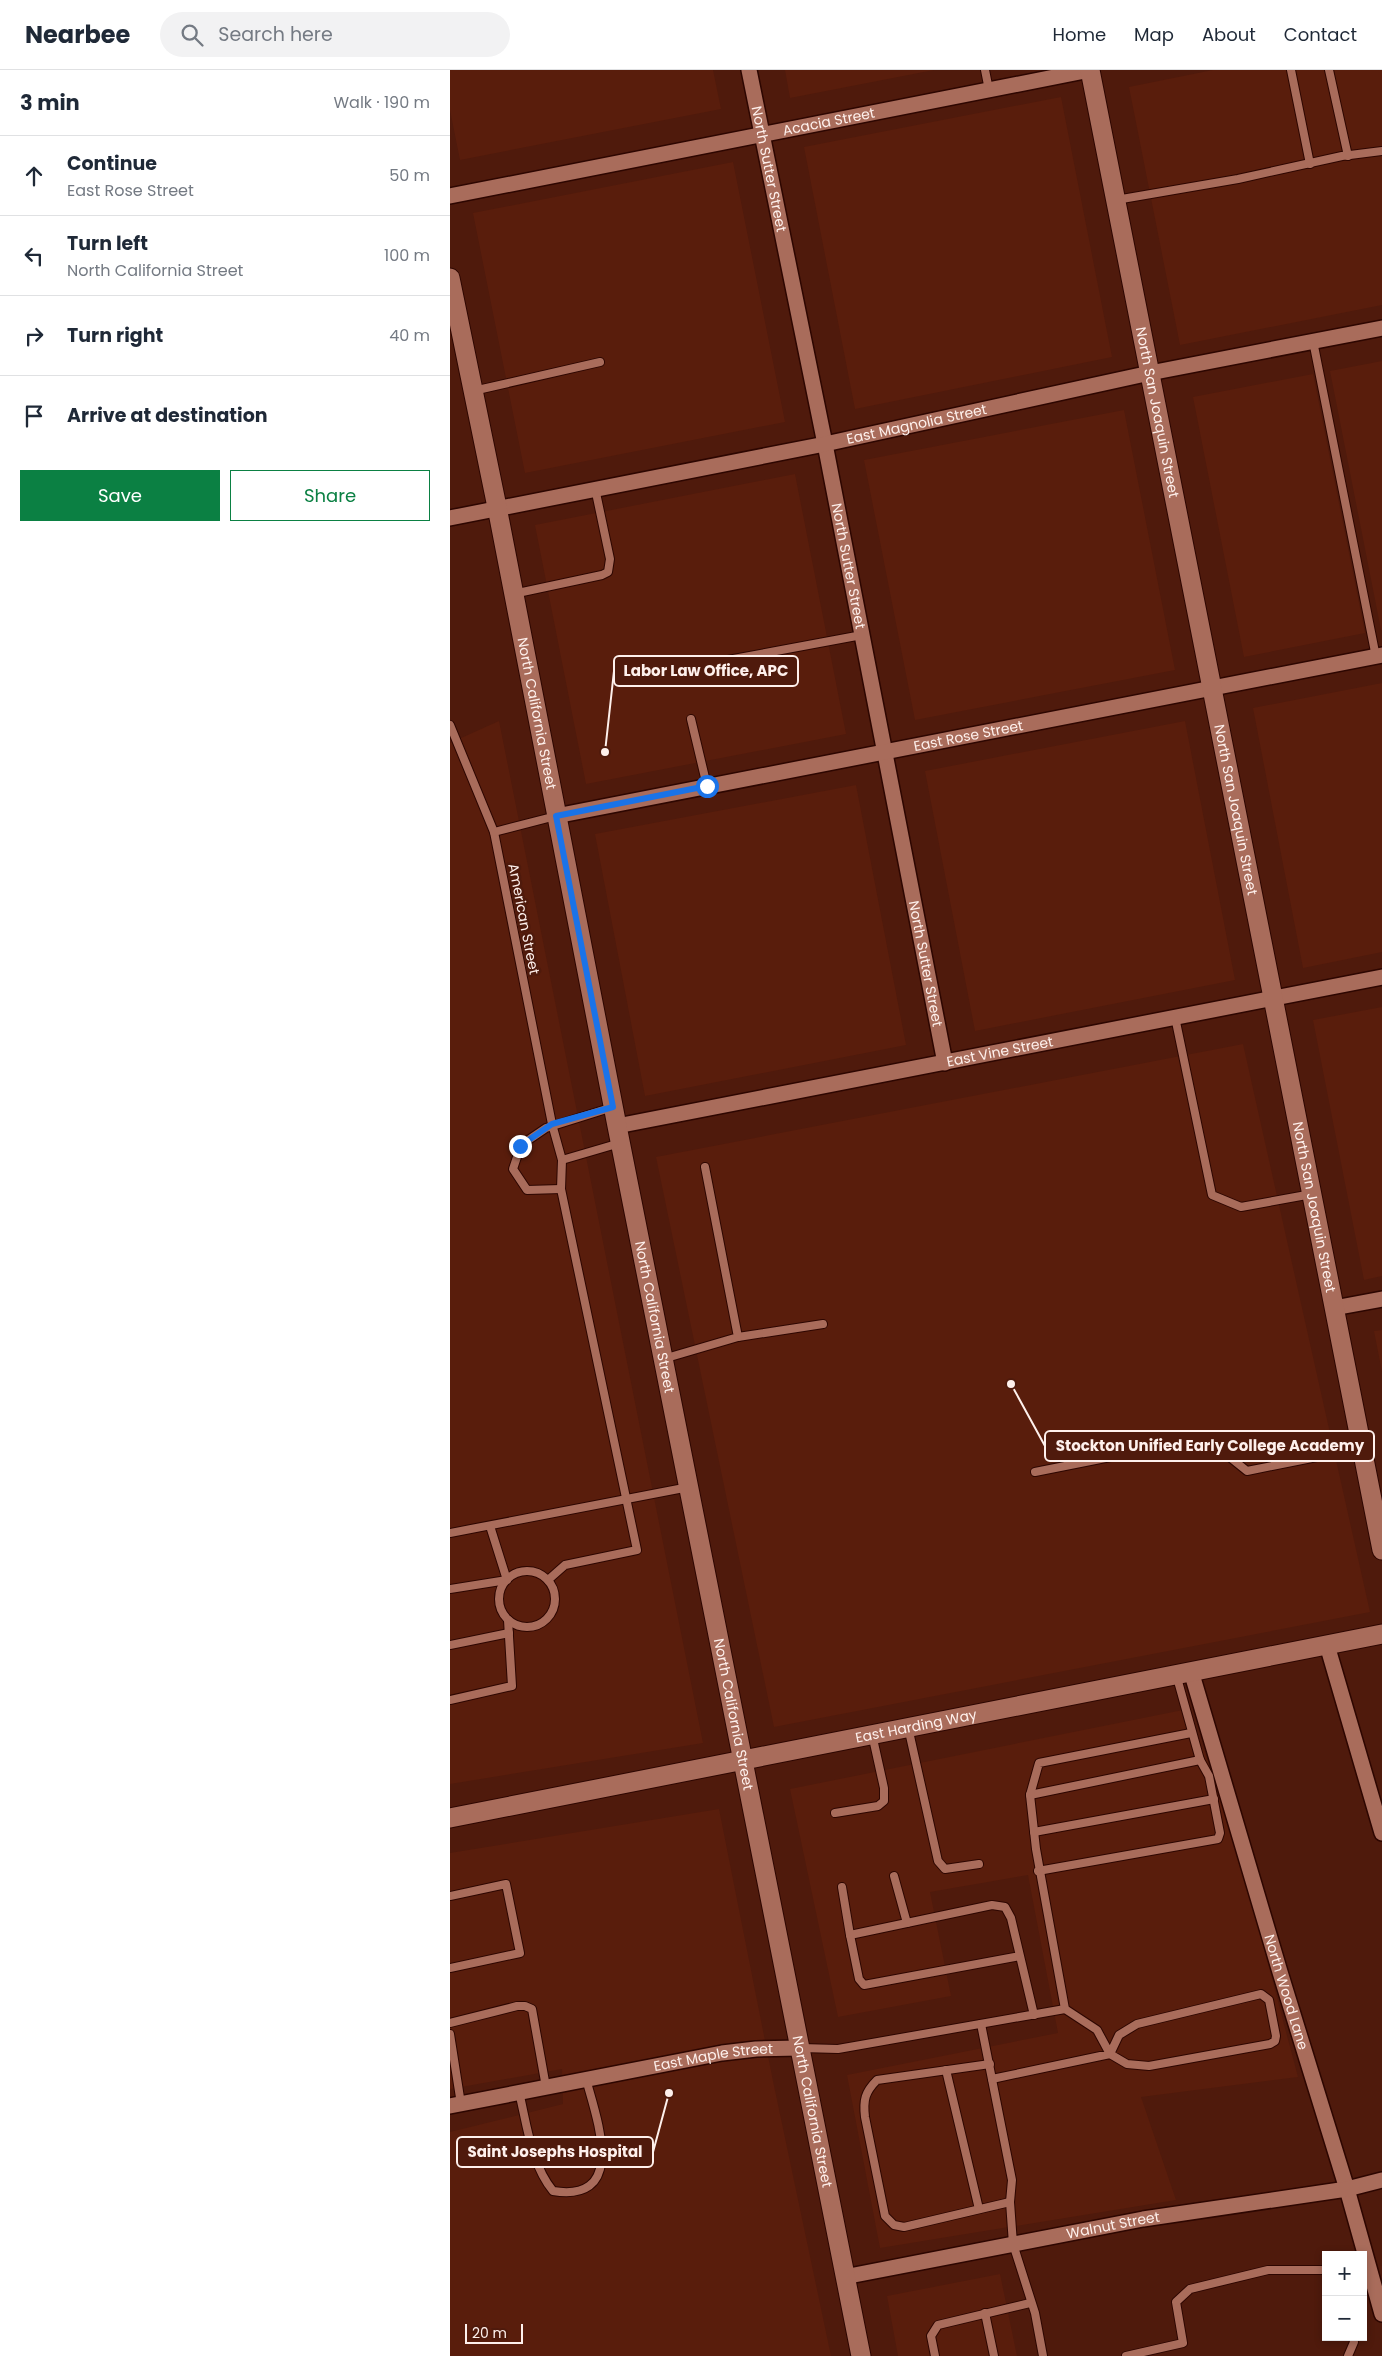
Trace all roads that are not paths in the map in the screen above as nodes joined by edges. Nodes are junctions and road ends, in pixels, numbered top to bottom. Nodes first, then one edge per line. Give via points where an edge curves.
1 (749, 70) edge
2 (985, 70) edge
3 (1090, 70) edge
4 (1291, 70) edge
5 (1329, 70) edge
6 (989, 90) junction
7 (762, 135) junction
8 (1382, 151) edge
9 (1348, 156) junction
10 (1310, 164) junction
11 (450, 196) edge
12 (1115, 200) junction
13 (450, 278) edge
14 (1382, 328) edge
15 (1313, 341) junction
16 (600, 362) dead end
17 (1150, 373) junction
18 (473, 391) junction
19 (825, 444) junction
20 (595, 488) junction
21 (497, 507) junction
22 (450, 518) edge
23 (513, 594) junction
24 (862, 635) junction
25 (1379, 656) edge
26 (728, 660) dead end
27 (1212, 688) junction
28 (691, 719) dead end
29 (450, 725) edge
30 (884, 752) junction
31 (707, 786) junction
32 (556, 816) junction
33 (494, 832) junction
34 (1382, 977) edge
35 (1273, 998) junction
36 (1175, 1018) junction
37 (945, 1062) junction
38 (613, 1107) junction
39 (552, 1124) junction
40 (618, 1135) junction
41 (562, 1160) junction
42 (705, 1167) dead end
43 (561, 1189) junction
44 (1312, 1194) junction
45 (1382, 1299) edge
46 (1334, 1308) junction
47 (823, 1324) dead end
48 (738, 1337) junction
49 (663, 1359) junction
50 (1362, 1448) junction
51 (1035, 1472) dead end
52 (689, 1487) junction
53 (628, 1501) junction
54 (490, 1526) junction
55 (450, 1533) edge
56 (1382, 1550) edge
57 (507, 1580) junction
58 (548, 1580) junction
59 (450, 1588) edge
60 (508, 1620) junction
61 (509, 1633) junction
62 (1382, 1634) edge
63 (450, 1645) edge
64 (1327, 1645) junction
65 (1184, 1672) junction
66 (450, 1700) edge
67 (908, 1727) junction
68 (1191, 1733) junction
69 (872, 1734) junction
70 (744, 1760) junction
71 (1200, 1760) junction
72 (1030, 1795) junction
73 (1214, 1799) junction
74 (835, 1813) dead end
75 (450, 1818) edge
76 (1034, 1832) junction
77 (1382, 1833) edge
78 (979, 1864) dead end
79 (1038, 1871) junction
80 (894, 1876) dead end
81 (842, 1887) dead end
82 (450, 1896) edge
83 (907, 1923) junction
84 (850, 1935) junction
85 (1020, 1956) junction
86 (450, 1968) edge
87 (1065, 2009) junction
88 (1034, 2014) junction
89 (450, 2023) edge
90 (982, 2024) junction
91 (450, 2034) edge
92 (800, 2048) junction
93 (1110, 2054) junction
94 (990, 2064) junction
95 (946, 2070) junction
96 (586, 2079) junction
97 (992, 2079) junction
98 (546, 2087) junction
99 (519, 2092) junction
100 (456, 2105) edge
101 (1382, 2180) edge
102 (1347, 2189) junction
103 (1010, 2202) junction
104 (979, 2209) junction
105 (1013, 2244) junction
106 (1322, 2270) edge
107 (844, 2277) junction
108 (1030, 2303) junction
109 (985, 2313) junction
110 (1382, 2314) edge
111 (1354, 2341) edge
112 (861, 2356) edge
113 (935, 2356) edge
114 (994, 2356) edge
115 (1043, 2356) edge
116 (1126, 2356) edge
117 (1348, 2356) edge

1 - 7 street, North Sutter Street
2 - 6 lane
3 - 6 street, Acacia Street
3 - 12 street, North San Joaquin Street
4 - 10 lane
5 - 9 lane
6 - 7 street, Acacia Street
7 - 11 street, Acacia Street
7 - 19 street, North Sutter Street
8 - 9 lane
9 - 10 lane
10 - 12 lane
12 - 17 street, North San Joaquin Street
13 - 18 street, North California Street
14 - 15 street, East Magnolia Street
15 - 17 street, East Magnolia Street
15 - 25 lane
16 - 18 lane
17 - 19 street, East Magnolia Street
17 - 27 street, North San Joaquin Street
18 - 21 street, North California Street
19 - 20 street, East Magnolia Street
19 - 24 street, North Sutter Street
20 - 21 street, East Magnolia Street
20 - 23 lane via 610,559 608,572
21 - 22 street, East Magnolia Street
21 - 23 street, North California Street
23 - 32 street, North California Street
24 - 26 lane
24 - 30 street, North Sutter Street
25 - 27 street, East Rose Street
27 - 30 street, East Rose Street
27 - 35 street, North San Joaquin Street
28 - 31 lane
29 - 33 lane, American Street
30 - 31 street, East Rose Street
30 - 37 street, North Sutter Street
31 - 32 street, East Rose Street
32 - 33 lane
32 - 38 street, North California Street
33 - 39 lane, American Street
34 - 35 street, East Vine Street
35 - 36 street, East Vine Street
35 - 44 street, North San Joaquin Street
36 - 37 street, East Vine Street
36 - 44 lane via 1212,1195 1240,1207
37 - 40 street, East Vine Street
38 - 39 lane
38 - 40 street, North California Street
39 - 41 lane, American Street
39 - 43 lane via 520,1146 513,1169 527,1190
40 - 41 lane
40 - 49 street, North California Street
41 - 43 lane, American Street
42 - 48 lane
43 - 53 lane, American Street
44 - 46 street, North San Joaquin Street
45 - 46 street
46 - 50 street, North San Joaquin Street
47 - 48 lane
48 - 49 lane
49 - 52 street, North California Street
50 - 51 lane via 1247,1471 1206,1438
50 - 56 street, North San Joaquin Street
52 - 53 lane
52 - 70 street, North California Street
53 - 54 lane
53 - 58 lane, American Street via 637,1550 565,1565
54 - 55 lane
54 - 57 lane
57 - 58 lane via 514,1574 532,1571
57 - 59 lane
57 - 60 lane via 499,1596 502,1613
58 - 60 lane via 556,1596 551,1615 544,1622 526,1628
60 - 61 lane
61 - 63 lane
61 - 66 lane via 512,1686
62 - 64 street, East Harding Way
64 - 65 street, East Harding Way
64 - 77 street
65 - 67 street, East Harding Way
65 - 68 lane
65 - 102 street, North Wood Lane
67 - 69 street, East Harding Way
67 - 78 lane via 938,1861 945,1869
68 - 71 lane
68 - 72 lane via 1040,1763
69 - 70 street, East Harding Way
69 - 74 lane via 884,1801 878,1806
70 - 75 street, East Harding Way
70 - 92 street, North California Street
71 - 72 lane
71 - 73 lane via 1209,1776
72 - 76 lane
73 - 76 lane
73 - 79 lane via 1220,1833 1218,1839
76 - 79 lane
79 - 87 lane
80 - 83 lane
81 - 84 lane
82 - 86 lane via 506,1884 520,1953
83 - 84 lane
83 - 85 lane via 992,1905 1005,1907 1011,1918
84 - 85 lane via 859,1979 864,1985
85 - 88 lane
87 - 88 lane, East Maple Street
87 - 93 lane via 1097,2030
88 - 90 lane, East Maple Street
89 - 98 lane via 517,2006 532,2009
90 - 92 lane, East Maple Street via 838,2049
90 - 94 lane
91 - 100 lane
92 - 96 street, East Maple Street via 722,2053
92 - 107 street, North California Street
93 - 93 lane via 1119,2035 1138,2024 1261,1994 1269,2000 1276,2036 1270,2044 1149,2066 1127,2064
93 - 97 lane
94 - 95 lane
94 - 97 lane
95 - 104 lane
95 - 104 lane via 877,2080 867,2090 863,2103 885,2216 894,2225 904,2227
96 - 98 street, East Maple Street
96 - 99 lane via 600,2132 603,2158 596,2178 583,2190 568,2193 553,2191 543,2179
97 - 103 lane via 1012,2180
98 - 99 street, East Maple Street
99 - 100 street, East Maple Street
101 - 102 street, Walnut Street
102 - 105 street, Walnut Street via 1143,2219
102 - 110 street, North Wood Lane
103 - 104 lane
103 - 105 lane
105 - 107 street, Walnut Street
105 - 108 lane
106 - 116 lane via 1268,2270 1190,2289 1176,2302 1183,2343
107 - 112 street, North California Street
108 - 109 lane
108 - 115 lane
109 - 113 lane via 938,2325 931,2336
109 - 114 lane
111 - 117 lane

